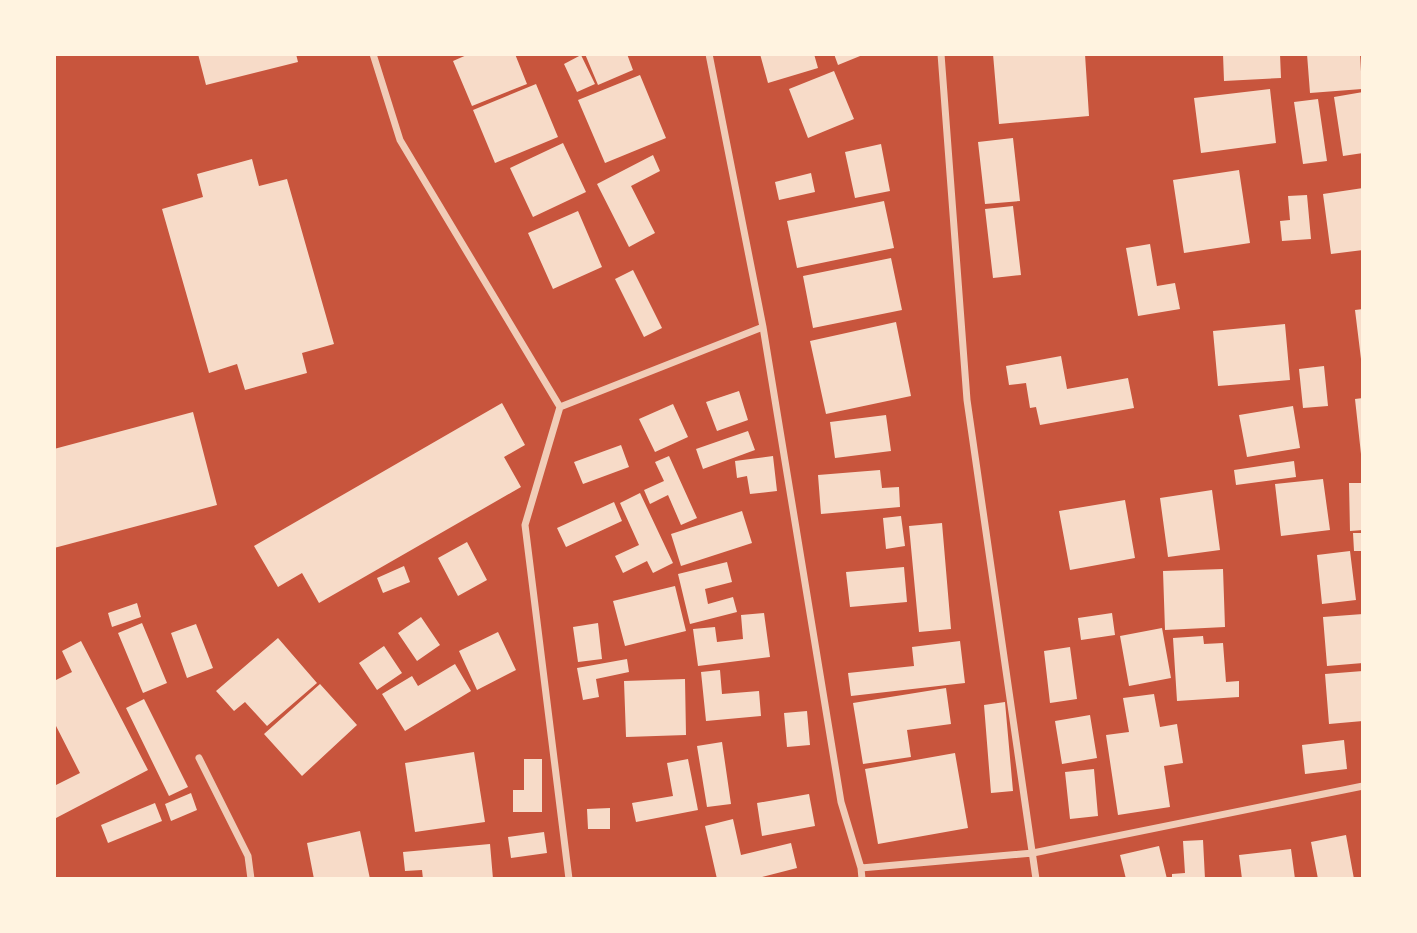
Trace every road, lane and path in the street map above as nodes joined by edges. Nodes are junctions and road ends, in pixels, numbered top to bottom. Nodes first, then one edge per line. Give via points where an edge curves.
1 (373, 54) edge
2 (709, 54) edge
3 (941, 54) edge
4 (764, 327) junction
5 (560, 407) junction
6 (199, 758) dead end
7 (1363, 786) edge
8 (1033, 853) junction
9 (861, 868) junction
10 (251, 879) edge
11 (569, 879) edge
12 (862, 879) edge
13 (1036, 879) edge

1 - 5 street via 400,140
2 - 4 street
3 - 8 street via 967,400
4 - 5 street
4 - 9 street via 841,802
5 - 11 street via 525,525
6 - 10 street via 248,856
7 - 8 street
8 - 9 street
8 - 13 street
9 - 12 street

